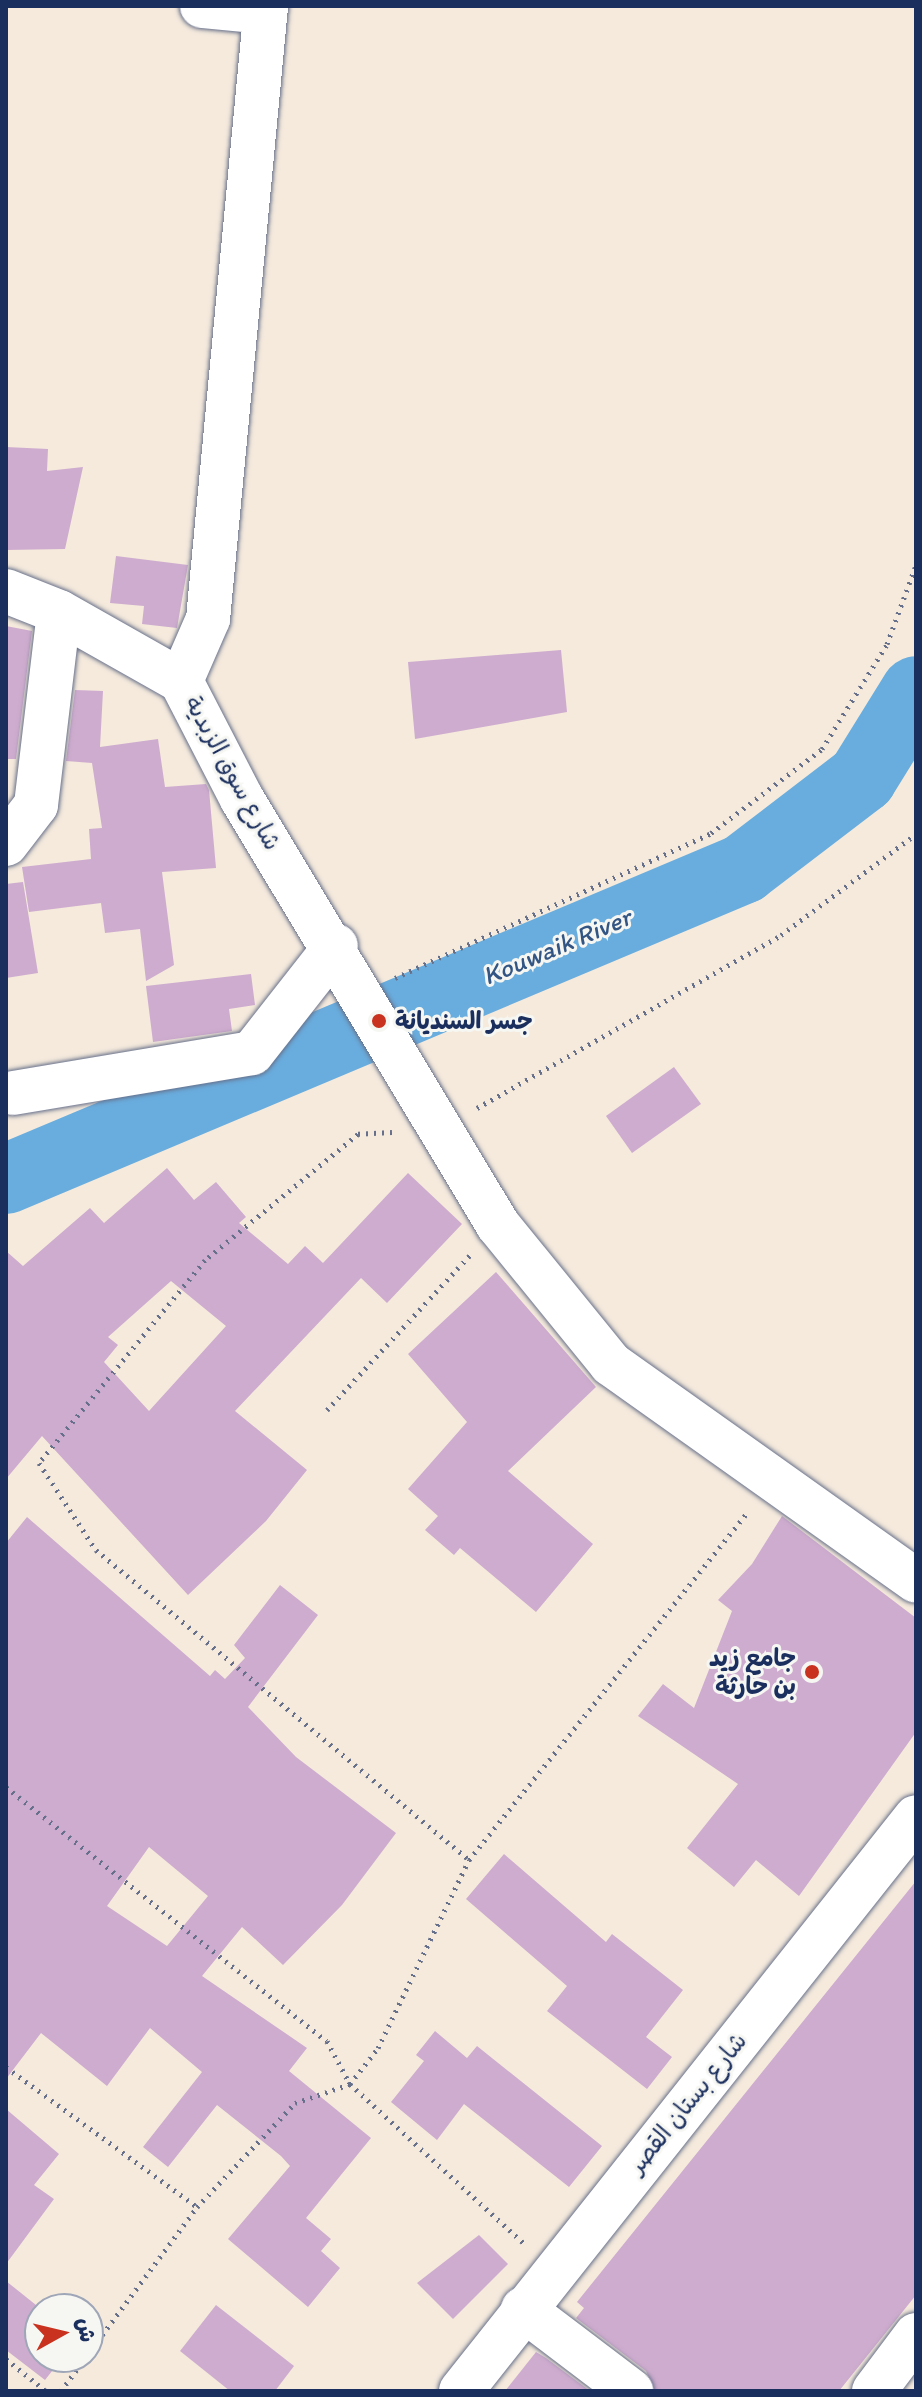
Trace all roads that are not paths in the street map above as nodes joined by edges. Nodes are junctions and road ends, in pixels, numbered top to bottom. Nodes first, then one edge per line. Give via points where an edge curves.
1 (202, 6) edge
2 (265, 9) edge
3 (6, 591) edge
4 (59, 612) junction
5 (181, 681) junction
6 (6, 844) edge
7 (336, 946) junction
8 (13, 1093) dead end
9 (916, 1581) edge
10 (912, 1833) edge
11 (523, 2309) junction
12 (461, 2391) edge
13 (631, 2391) edge

1 - 2 street
2 - 5 street via 208,619
3 - 4 street, شارع سوق الزبدية
4 - 5 street, شارع سوق الزبدية
4 - 6 street via 36,805
5 - 7 street, شارع سوق الزبدية via 242,799
7 - 8 street via 252,1053
7 - 9 street, شارع سوق الزبدية via 498,1225 611,1364
10 - 11 street, شارع بستان القصر
11 - 12 street, شارع بستان القصر
11 - 13 street

